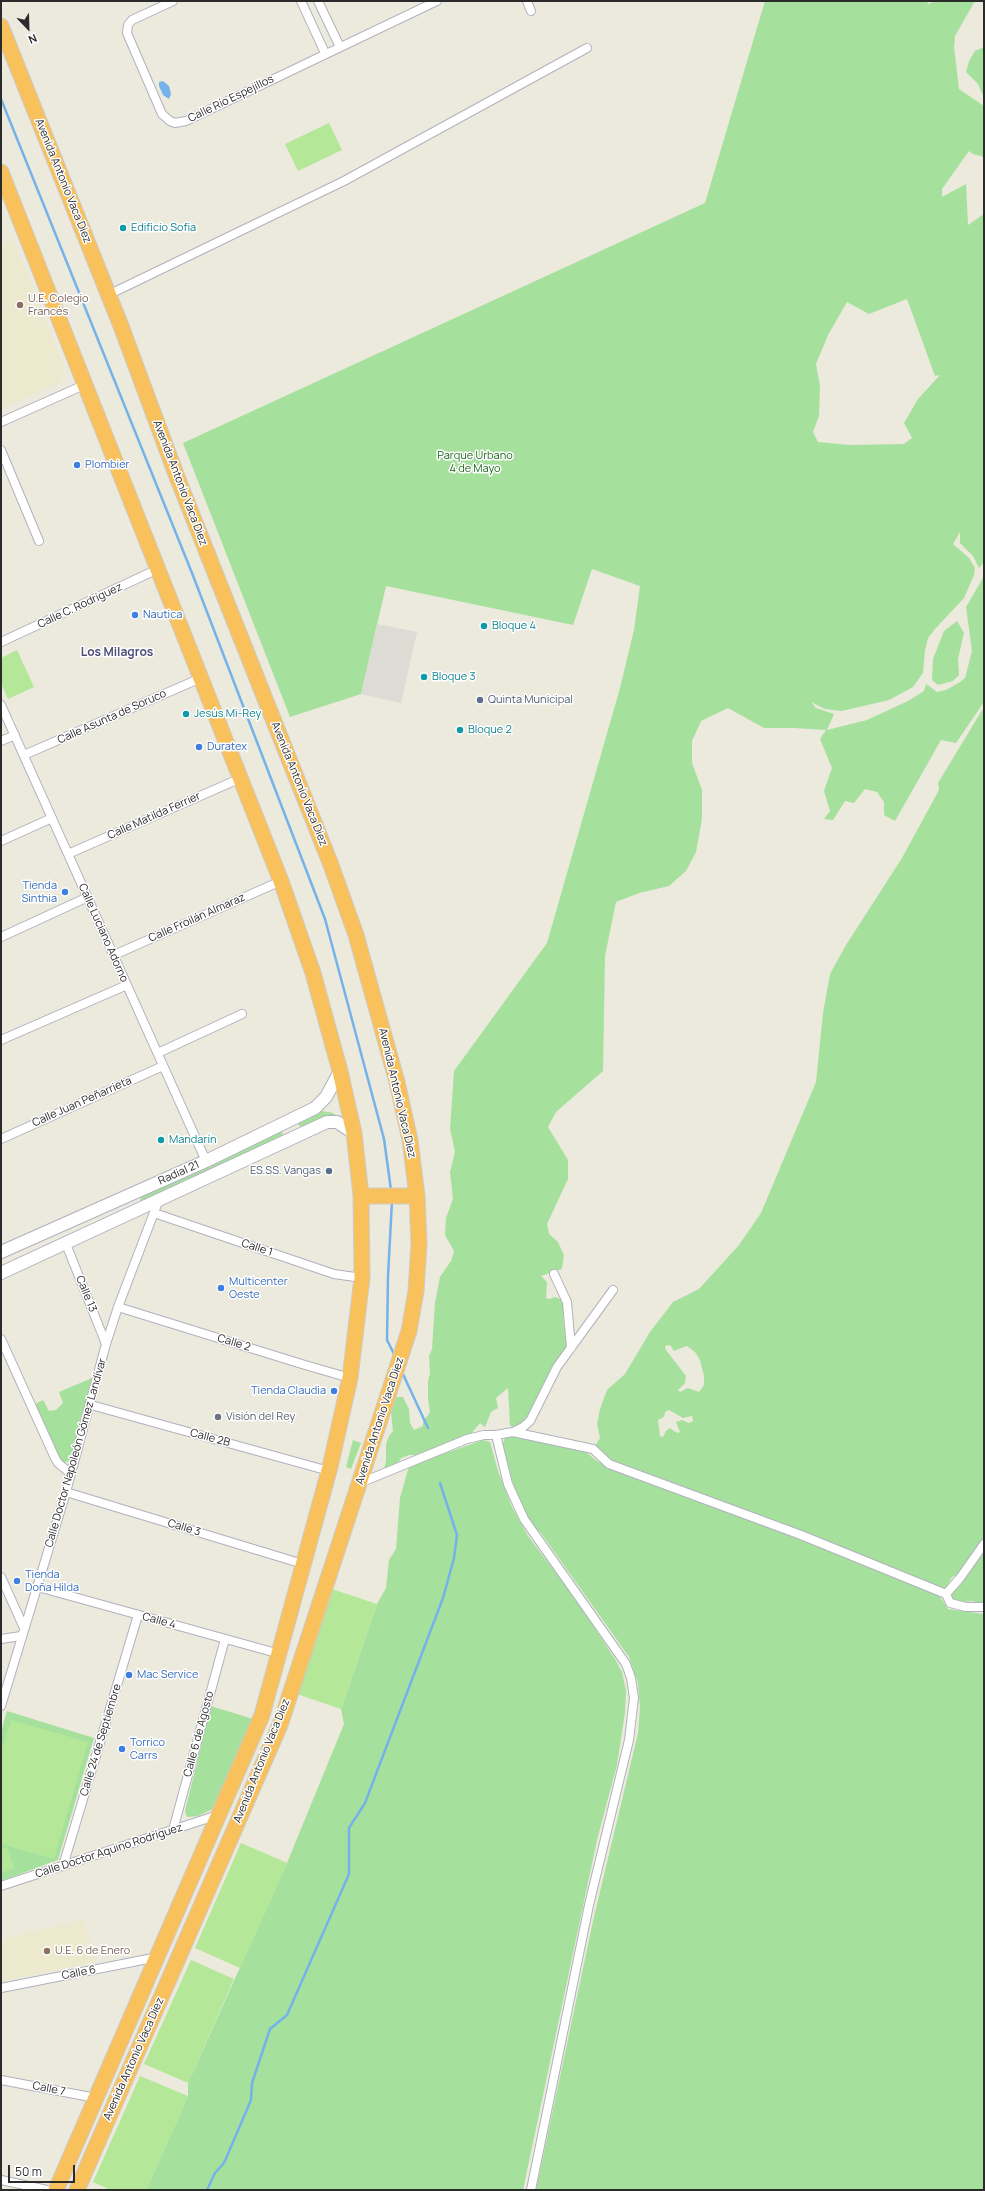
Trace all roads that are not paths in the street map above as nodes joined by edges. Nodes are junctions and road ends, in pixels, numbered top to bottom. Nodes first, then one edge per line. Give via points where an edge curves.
1 (172, 1) edge
2 (301, 1) edge
3 (318, 1) edge
4 (437, 1) edge
5 (527, 1) edge
6 (532, 11) dead end
7 (1, 26) edge
8 (340, 47) junction
9 (588, 48) dead end
10 (325, 54) junction
11 (1, 172) edge
12 (108, 295) junction
13 (84, 384) junction
14 (1, 422) edge
15 (1, 450) edge
16 (39, 541) dead end
17 (158, 569) junction
18 (1, 642) edge
19 (201, 678) junction
20 (1, 705) edge
21 (15, 735) junction
22 (1, 742) edge
23 (24, 755) junction
24 (241, 778) junction
25 (52, 818) junction
26 (1, 841) edge
27 (68, 854) junction
28 (281, 881) junction
29 (88, 897) junction
30 (1, 937) edge
31 (114, 955) junction
32 (127, 985) junction
33 (242, 1014) dead end
34 (1, 1040) edge
35 (158, 1053) junction
36 (163, 1066) junction
37 (340, 1071) junction
38 (288, 1122) junction
39 (354, 1133) junction
40 (294, 1137) junction
41 (1, 1139) edge
42 (206, 1161) junction
43 (368, 1196) junction
44 (413, 1196) junction
45 (156, 1207) junction
46 (66, 1244) junction
47 (1, 1252) edge
48 (1, 1273) edge
49 (554, 1274) dead end
50 (362, 1278) junction
51 (613, 1290) dead end
52 (118, 1307) junction
53 (1, 1339) edge
54 (106, 1344) junction
55 (571, 1348) junction
56 (350, 1378) junction
57 (91, 1406) junction
58 (513, 1432) junction
59 (496, 1435) junction
60 (330, 1470) junction
61 (71, 1474) junction
62 (360, 1483) junction
63 (66, 1492) junction
64 (984, 1544) edge
65 (303, 1564) junction
66 (1, 1577) edge
67 (38, 1587) junction
68 (946, 1594) junction
69 (984, 1607) edge
70 (138, 1615) junction
71 (23, 1632) junction
72 (1, 1639) edge
73 (225, 1639) junction
74 (280, 1654) junction
75 (1, 1706) edge
76 (218, 1815) junction
77 (173, 1830) junction
78 (63, 1866) junction
79 (1, 1886) edge
80 (158, 1957) junction
81 (1, 1988) edge
82 (1, 2080) edge
83 (96, 2098) junction
84 (93, 2153) junction
85 (1, 2180) edge
86 (47, 2190) edge
87 (56, 2190) edge
88 (77, 2190) edge
89 (531, 2190) edge

1 - 10 street, Calle Río Espejillos via 135,18 127,29 128,38 162,114 175,123 186,121
2 - 10 street
3 - 8 street
4 - 8 street
5 - 6 street
7 - 12 highway, Avenida Antonio Vaca Diez
8 - 10 street
9 - 12 street via 344,181
11 - 13 highway, Avenida Antonio Vaca Diez
12 - 44 highway, Avenida Antonio Vaca Diez via 356,935 397,1082 410,1140
13 - 14 street
13 - 17 highway, Avenida Antonio Vaca Diez
15 - 16 street
17 - 18 street, Calle C. Rodríguez
17 - 19 highway, Avenida Antonio Vaca Diez
19 - 23 street, Calle Asunta de Soruco
19 - 24 highway, Avenida Antonio Vaca Diez
20 - 21 street, Calle Luciano Adorno
21 - 22 street
21 - 23 street, Calle Luciano Adorno
23 - 25 street, Calle Luciano Adorno
24 - 27 street, Calle Matilda Ferrier
24 - 28 highway, Avenida Antonio Vaca Diez
25 - 26 street
25 - 27 street, Calle Luciano Adorno
27 - 29 street, Calle Luciano Adorno
28 - 31 street, Calle Froilán Almaraz
28 - 37 highway, Avenida Antonio Vaca Diez via 314,973
29 - 30 street
29 - 31 street, Calle Luciano Adorno
31 - 32 street, Calle Luciano Adorno
32 - 34 street
32 - 35 street, Calle Luciano Adorno
33 - 35 street
35 - 36 street, Calle Luciano Adorno
36 - 41 street, Calle Juan Peñarrieta
36 - 42 street, Calle Luciano Adorno
37 - 38 street, Radial 21 via 326,1096 315,1108
37 - 39 highway, Avenida Antonio Vaca Diez
38 - 40 street
38 - 42 street, Radial 21
39 - 40 street, Radial 21 via 337,1122 327,1122
39 - 43 highway, Avenida Antonio Vaca Diez
40 - 45 street, Radial 21
42 - 47 street, Radial 21
43 - 44 highway
43 - 50 highway, Avenida Antonio Vaca Diez
44 - 62 highway, Avenida Antonio Vaca Diez via 419,1243 416,1291 409,1331
45 - 46 street, Radial 21
45 - 50 street, Calle 1 via 334,1274
45 - 52 street, Calle Doctor Napoleón Gómez Landívar
46 - 48 street, Radial 21
46 - 54 street, Calle 13
49 - 55 street via 567,1302
50 - 56 highway, Avenida Antonio Vaca Diez
51 - 55 street
52 - 54 street, Calle Doctor Napoleón Gómez Landívar
52 - 56 street, Calle 2
53 - 61 street via 55,1458
54 - 57 street, Calle Doctor Napoleón Gómez Landívar
55 - 58 street via 557,1367 530,1421
56 - 60 highway, Avenida Antonio Vaca Diez
57 - 60 street, Calle 2B
57 - 61 street, Calle Doctor Napoleón Gómez Landívar
58 - 59 street
58 - 68 street via 593,1449 609,1464 801,1535
59 - 62 street via 467,1439
59 - 89 street via 508,1484 524,1519 626,1664 632,1678 634,1698 629,1740 589,1905
60 - 65 highway, Avenida Antonio Vaca Diez
61 - 63 street, Calle Doctor Napoleón Gómez Landívar
62 - 84 highway, Avenida Antonio Vaca Diez via 280,1725
63 - 65 street, Calle 3
63 - 67 street, Calle Doctor Napoleón Gómez Landívar
64 - 68 street
65 - 74 highway, Avenida Antonio Vaca Diez
66 - 71 street
67 - 70 street, Calle 4
67 - 71 street, Calle Doctor Napoleón Gómez Landívar
68 - 69 street via 950,1603 966,1607
70 - 73 street, Calle 4
70 - 78 street, Calle 24 de Septiembre
71 - 72 street
71 - 75 street, Calle Doctor Napoleón Gómez Landívar
73 - 74 street, Calle 4
73 - 77 street, Calle 6 de Agosto
74 - 76 highway, Avenida Antonio Vaca Diez via 262,1715
76 - 77 street, Calle Doctor Aquino Rodríguez
76 - 80 highway, Avenida Antonio Vaca Diez
77 - 78 street, Calle Doctor Aquino Rodríguez
78 - 79 street, Calle Doctor Aquino Rodríguez
80 - 81 street, Calle 6
80 - 83 highway, Avenida Antonio Vaca Diez
82 - 83 street, Calle 7
83 - 84 highway via 106,2100 108,2105 92,2144
83 - 87 highway, Avenida Antonio Vaca Diez
84 - 88 highway, Avenida Antonio Vaca Diez
85 - 86 street

